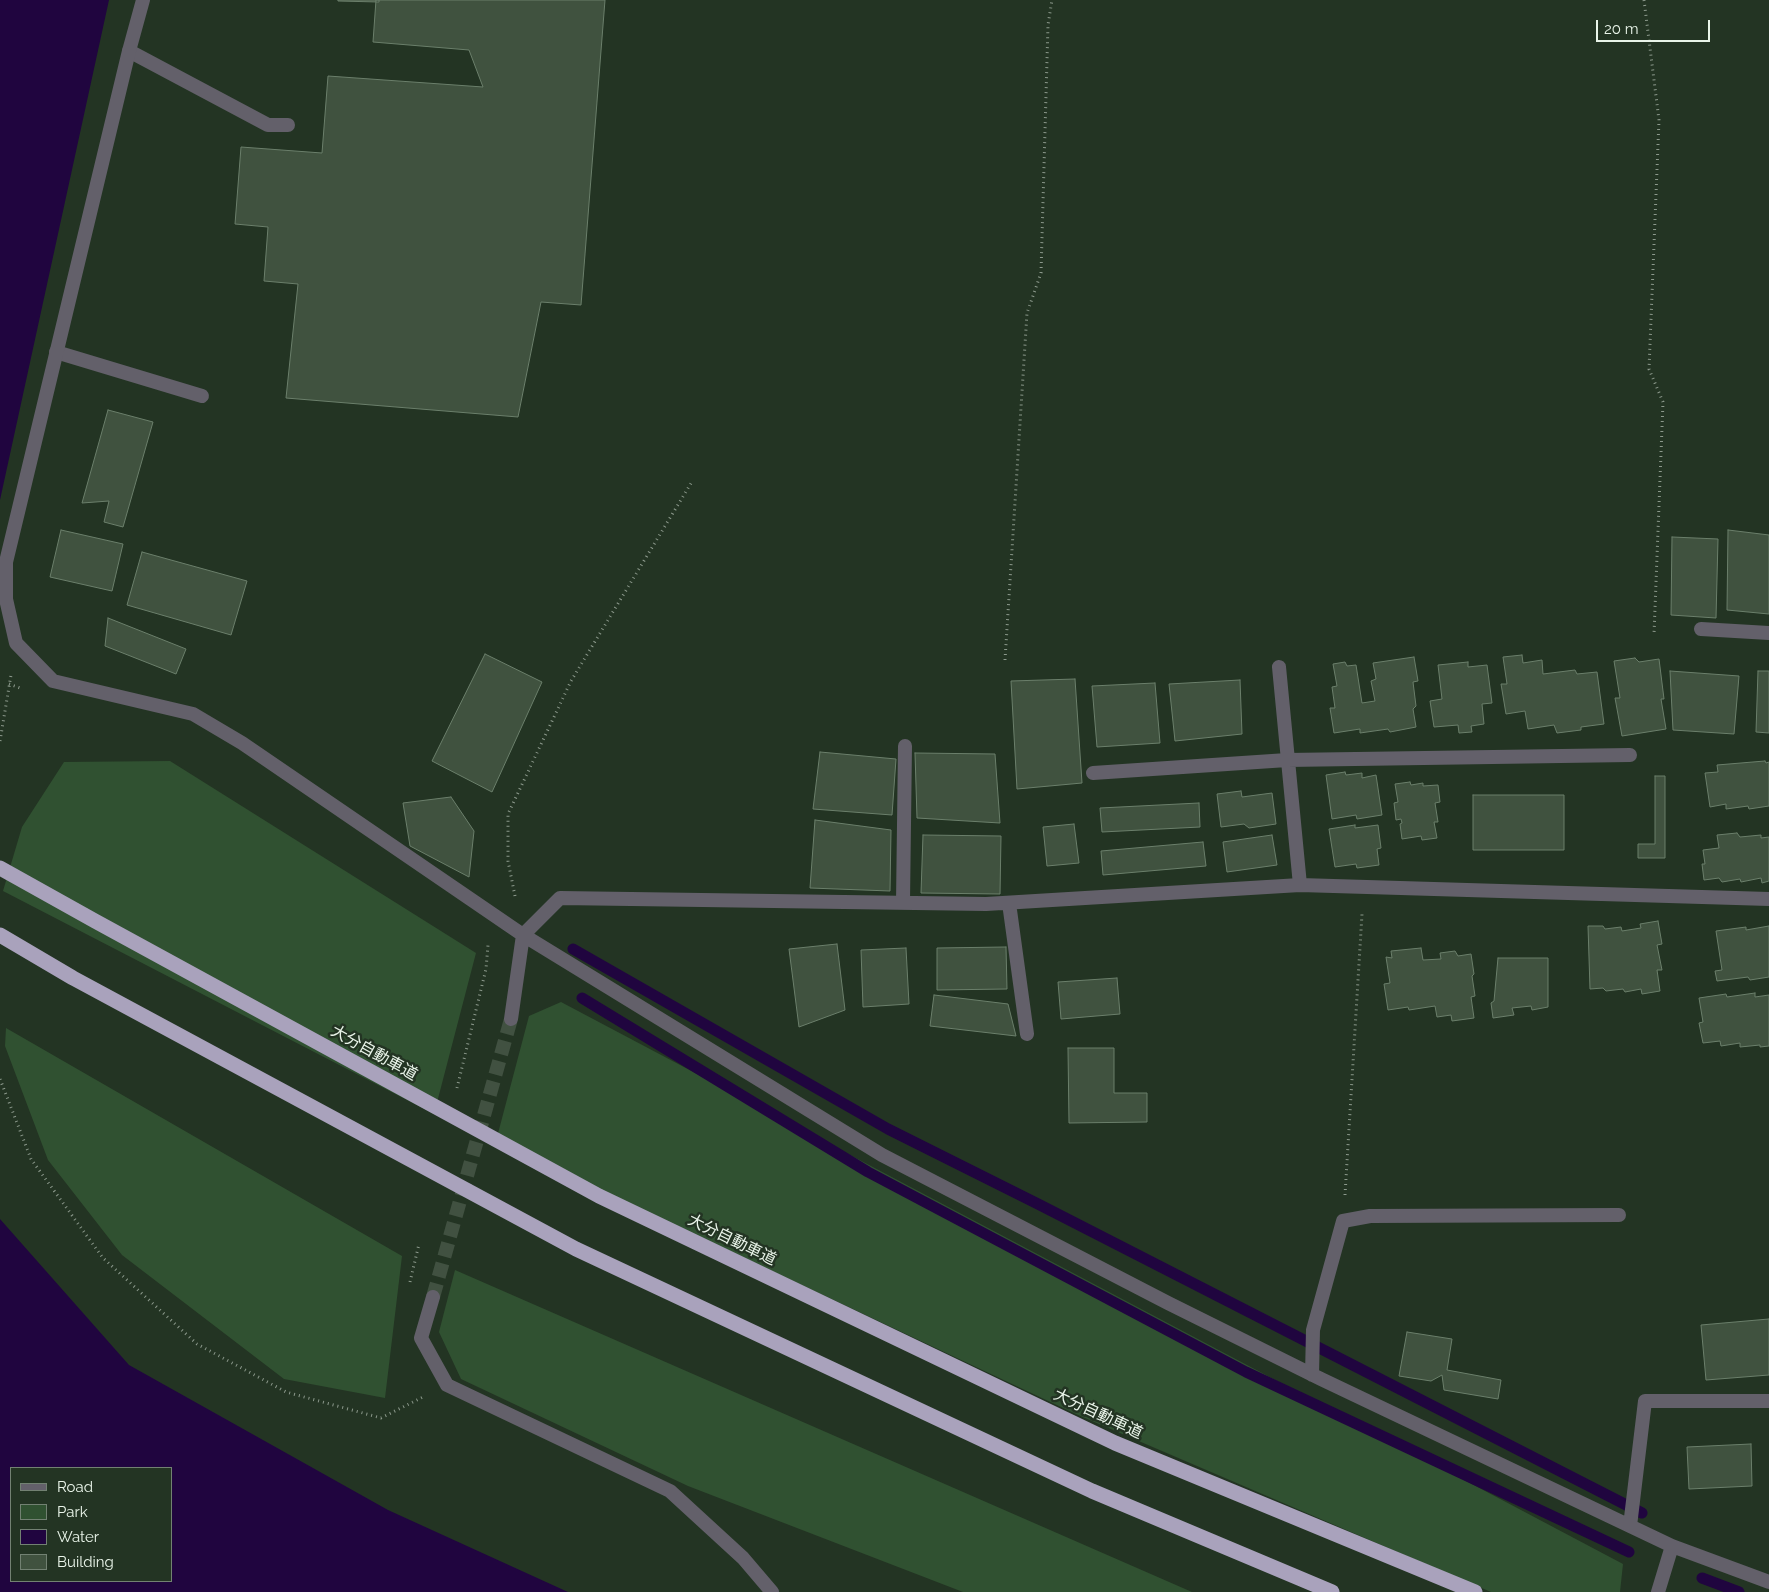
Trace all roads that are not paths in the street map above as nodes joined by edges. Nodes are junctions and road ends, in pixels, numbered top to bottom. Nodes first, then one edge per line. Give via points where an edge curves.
1 (143, 0) edge
2 (129, 51) junction
3 (288, 125) dead end
4 (56, 352) junction
5 (202, 396) dead end
6 (1701, 629) dead end
7 (1769, 633) edge
8 (1279, 667) dead end
9 (904, 746) dead end
10 (1630, 755) dead end
11 (1287, 760) junction
12 (1093, 773) dead end
13 (0, 868) edge
14 (1300, 885) junction
15 (1769, 898) edge
16 (903, 902) junction
17 (1008, 903) junction
18 (0, 935) edge
19 (523, 935) junction
20 (511, 1019) tunnel mouth
21 (1027, 1034) dead end
22 (1619, 1215) dead end
23 (433, 1297) tunnel mouth
24 (1312, 1375) junction
25 (1769, 1401) edge
26 (1630, 1524) junction
27 (1672, 1546) junction
28 (1769, 1582) edge
29 (772, 1592) edge
30 (1332, 1592) edge
31 (1475, 1592) edge
32 (1658, 1592) edge

1 - 2 street
2 - 3 street via 268,125
2 - 4 street
4 - 5 street
4 - 19 street via 6,562 6,599 16,643 53,681 193,714 242,742
6 - 7 street
8 - 11 street
9 - 16 street
10 - 11 street
11 - 12 street
11 - 14 street
13 - 31 highway, 大分自動車道 via 599,1196 1115,1443
14 - 15 street
14 - 17 street
16 - 17 street
16 - 19 street via 560,898
17 - 21 street
18 - 30 highway via 73,978 576,1249 1092,1491
19 - 20 street
19 - 24 street via 882,1155
22 - 24 street via 1370,1216 1343,1221 1313,1330
23 - 29 street via 421,1338 448,1385 670,1491 743,1558
24 - 26 street
25 - 26 street via 1645,1401
26 - 27 street
27 - 28 street
27 - 32 street

